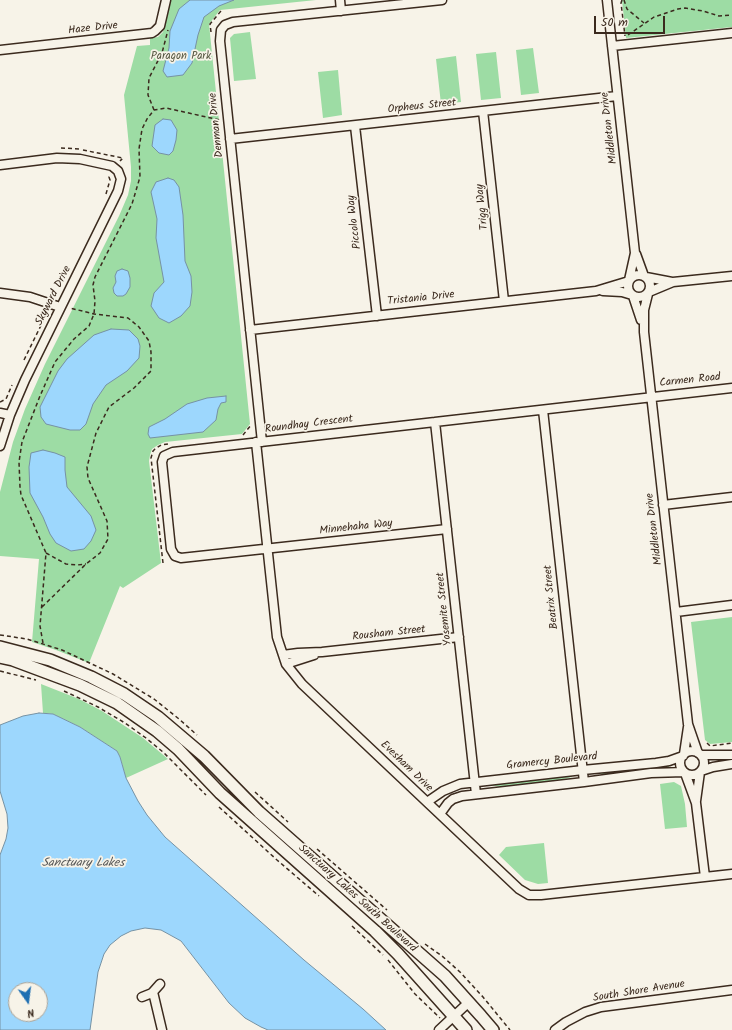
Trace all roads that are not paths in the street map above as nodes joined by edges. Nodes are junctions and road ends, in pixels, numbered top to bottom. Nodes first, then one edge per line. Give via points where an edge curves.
1 (166, 0) edge
2 (340, 0) edge
3 (442, 0) edge
4 (607, 0) edge
5 (341, 11) junction
6 (732, 33) edge
7 (612, 46) junction
8 (0, 50) edge
9 (617, 96) junction
10 (483, 111) junction
11 (355, 126) junction
12 (230, 139) junction
13 (0, 165) edge
14 (635, 253) junction
15 (732, 276) edge
16 (645, 277) junction
17 (629, 280) junction
18 (673, 282) junction
19 (596, 291) junction
20 (0, 293) edge
21 (648, 293) junction
22 (632, 296) junction
23 (504, 301) junction
24 (60, 307) junction
25 (377, 316) junction
26 (250, 330) junction
27 (644, 332) junction
28 (732, 388) edge
29 (651, 397) junction
30 (542, 410) junction
31 (0, 413) edge
32 (10, 415) junction
33 (435, 422) junction
34 (259, 442) junction
35 (0, 446) edge
36 (732, 497) edge
37 (663, 505) junction
38 (447, 529) junction
39 (267, 549) junction
40 (732, 605) edge
41 (676, 612) junction
42 (459, 637) junction
43 (0, 647) edge
44 (322, 652) junction
45 (283, 655) junction
46 (0, 657) edge
47 (286, 664) junction
48 (688, 724) junction
49 (699, 754) junction
50 (683, 755) junction
51 (732, 755) edge
52 (732, 764) edge
53 (219, 770) junction
54 (583, 770) junction
55 (701, 771) junction
56 (684, 773) junction
57 (208, 781) junction
58 (475, 782) junction
59 (584, 782) junction
60 (476, 794) junction
61 (427, 802) junction
62 (696, 803) junction
63 (440, 814) junction
64 (732, 874) edge
65 (704, 877) junction
66 (160, 984) dead end
67 (732, 990) edge
68 (153, 992) junction
69 (142, 996) dead end
70 (469, 1002) junction
71 (455, 1016) junction
72 (162, 1030) edge
73 (439, 1030) edge
74 (466, 1030) edge
75 (492, 1030) edge
76 (555, 1030) edge

1 - 8 street, Haze Drive via 160,26 152,33
2 - 5 street
3 - 5 street, Denman Drive
4 - 7 street, Middleton Drive
5 - 12 street, Denman Drive via 233,22 222,27 220,41
6 - 7 street
7 - 9 street, Middleton Drive
9 - 10 street, Orpheus Street
9 - 14 street, Middleton Drive
10 - 11 street, Orpheus Street
10 - 23 street, Trigg Way
11 - 12 street, Orpheus Street
11 - 25 street, Piccolo Way
12 - 26 street, Denman Drive
13 - 24 street, Skyward Drive via 80,158 116,168 121,179 118,191
14 - 16 street, Middleton Drive
14 - 17 street, Middleton Drive
15 - 18 street
16 - 17 street via 635,276
16 - 18 street
16 - 21 street via 650,282
17 - 19 street, Tristania Drive
17 - 22 street via 628,289
18 - 21 street
19 - 22 street, Tristania Drive via 622,292
19 - 23 street, Tristania Drive
20 - 24 street via 19,295
21 - 22 street via 639,298
21 - 27 street, Middleton Drive via 644,310
22 - 27 street, Middleton Drive via 639,310
23 - 25 street, Tristania Drive
24 - 32 street, Skyward Drive
25 - 26 street, Tristania Drive
26 - 34 street, Denman Drive
27 - 29 street, Middleton Drive
28 - 29 street, Carmen Road
29 - 30 street, Roundhay Crescent
29 - 37 street, Middleton Drive
30 - 33 street, Roundhay Crescent
30 - 54 street, Beatrix Street
31 - 32 street
32 - 35 street, Skyward Drive
33 - 34 street, Roundhay Crescent
33 - 38 street, Yosemite Street
34 - 39 street, Evesham Drive
34 - 39 street, Roundhay Crescent via 173,452 164,456 161,466 171,549 175,556 181,558
36 - 37 street
37 - 41 street, Middleton Drive
38 - 39 street, Minnehaha Way
38 - 42 street, Yosemite Street
39 - 45 street, Evesham Drive via 277,637
40 - 41 street
41 - 48 street, Middleton Drive
42 - 44 street, Rousham Street
42 - 58 street, Yosemite Street
43 - 53 street, Sanctuary Lakes South Boulevard via 57,663 109,685 158,717
44 - 45 street, Rousham Street
44 - 47 street, Rousham Street
45 - 47 street, Evesham Drive
46 - 57 street, Sanctuary Lakes South Boulevard via 59,676 116,703 170,743
47 - 61 street, Evesham Drive via 302,684
48 - 49 street, Middleton Drive
48 - 50 street, Middleton Drive
49 - 50 street via 691,751
49 - 51 street
49 - 55 street via 704,763
50 - 54 street, Gramercy Boulevard via 661,763
50 - 56 street via 680,764
52 - 55 street
53 - 57 street
53 - 70 street, Sanctuary Lakes South Boulevard via 259,812 445,976
54 - 58 street, Gramercy Boulevard
54 - 59 street, Beatrix Street
55 - 56 street via 692,775
55 - 62 street
56 - 59 street, Gramercy Boulevard via 651,773
56 - 62 street
57 - 71 street, Sanctuary Lakes South Boulevard via 375,931
58 - 60 street, Yosemite Street
58 - 61 street, Gramercy Boulevard via 452,786
59 - 60 street, Gramercy Boulevard
60 - 63 street, Gramercy Boulevard via 453,799
61 - 63 street, Evesham Drive
62 - 65 street
63 - 65 street, Evesham Drive via 516,887 529,895
64 - 65 street, Evesham Drive
66 - 68 street
67 - 76 street, South Shore Avenue via 601,1007 585,1012
68 - 69 street
68 - 72 street
70 - 71 street
70 - 75 street, Sanctuary Lakes South Boulevard
71 - 73 street
71 - 74 street, Sanctuary Lakes South Boulevard

